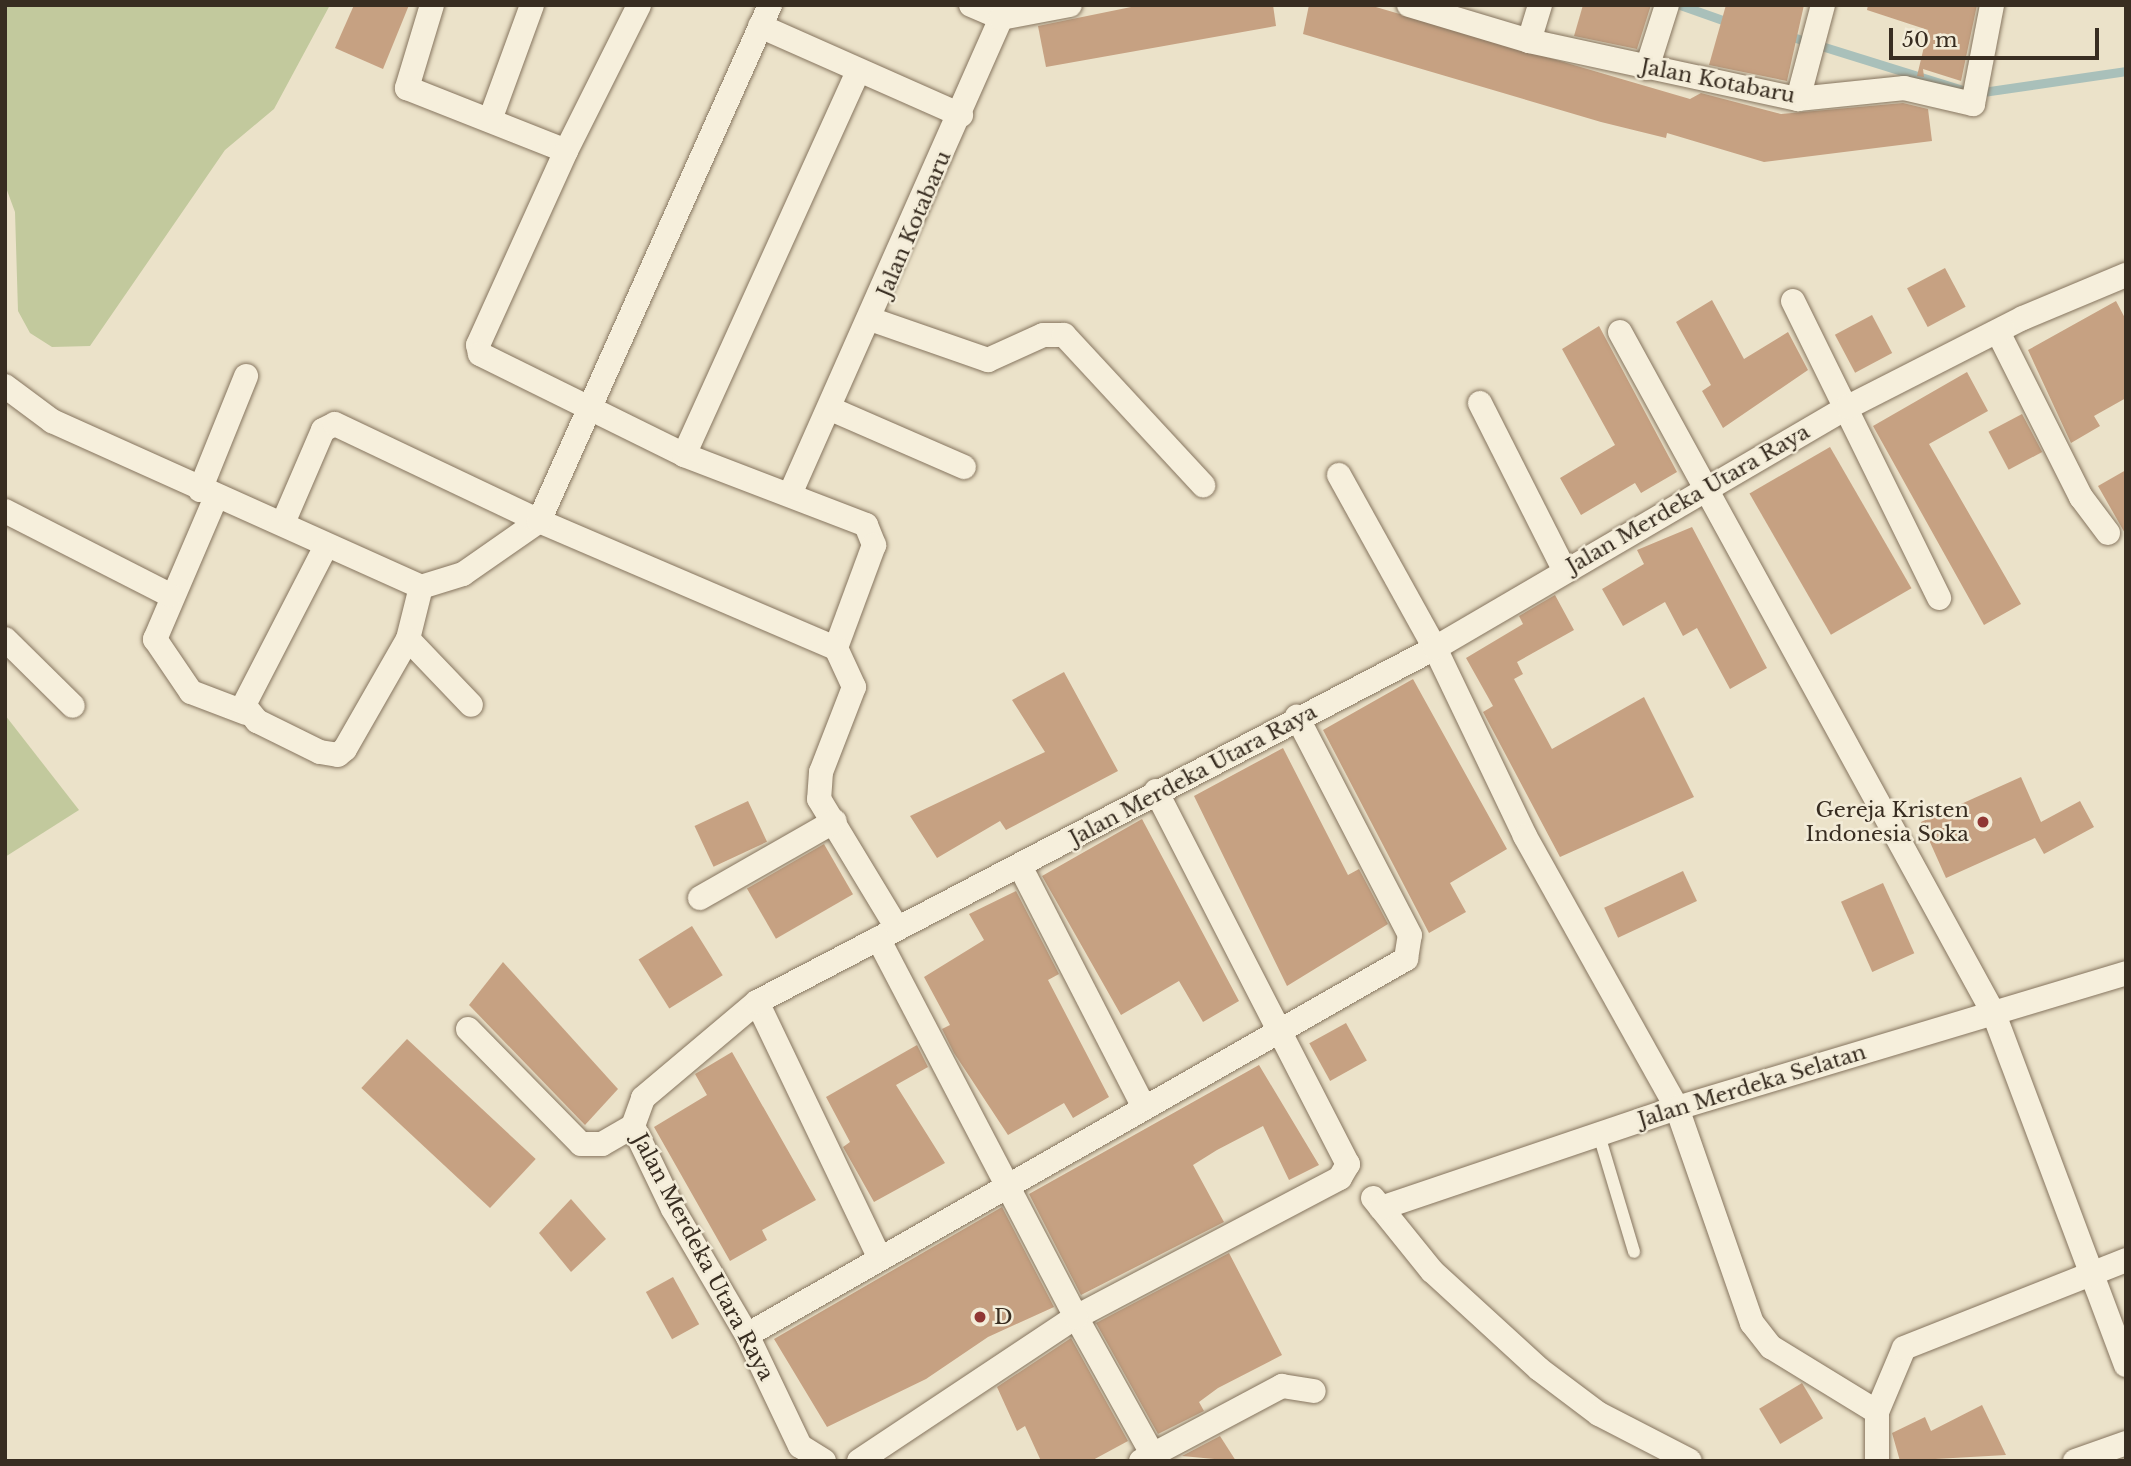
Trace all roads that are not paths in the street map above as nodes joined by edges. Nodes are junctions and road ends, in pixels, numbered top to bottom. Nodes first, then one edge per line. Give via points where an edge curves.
1 (432, 5) edge
2 (532, 5) edge
3 (639, 5) edge
4 (971, 5) edge
5 (1070, 5) edge
6 (1409, 5) edge
7 (1540, 5) edge
8 (1823, 5) edge
9 (1992, 5) edge
10 (1666, 11) edge
11 (765, 16) edge
12 (1001, 18) junction
13 (1529, 41) junction
14 (1647, 68) junction
15 (858, 72) junction
16 (1798, 99) junction
17 (961, 115) junction
18 (490, 120) junction
19 (566, 151) junction
20 (2126, 275) edge
21 (1793, 300) dead end
22 (873, 320) junction
23 (1620, 332) dead end
24 (1998, 332) junction
25 (246, 376) dead end
26 (5, 386) edge
27 (1480, 403) dead end
28 (1848, 407) junction
29 (831, 409) junction
30 (586, 411) junction
31 (684, 455) junction
32 (964, 467) dead end
33 (1339, 474) dead end
34 (1203, 485) dead end
35 (1707, 489) junction
36 (791, 492) junction
37 (208, 494) junction
38 (5, 511) edge
39 (540, 521) junction
40 (283, 523) junction
41 (2108, 533) dead end
42 (325, 548) junction
43 (1564, 571) junction
44 (421, 587) junction
45 (170, 595) junction
46 (1939, 598) dead end
47 (5, 639) edge
48 (408, 639) junction
49 (836, 648) junction
50 (1435, 649) junction
51 (471, 705) dead end
52 (73, 706) dead end
53 (246, 713) junction
54 (1297, 717) junction
55 (1156, 791) junction
56 (835, 821) junction
57 (1021, 868) junction
58 (700, 898) dead end
59 (887, 933) junction
60 (2126, 973) edge
61 (757, 1002) junction
62 (1994, 1014) junction
63 (1279, 1027) junction
64 (468, 1029) dead end
65 (1143, 1105) junction
66 (1677, 1108) junction
67 (633, 1126) junction
68 (1599, 1135) junction
69 (1008, 1182) junction
70 (1366, 1188) junction
71 (1634, 1252) dead end
72 (878, 1255) junction
73 (2126, 1260) edge
74 (2092, 1273) junction
75 (1076, 1317) junction
76 (747, 1335) junction
77 (2126, 1365) edge
78 (1314, 1391) dead end
79 (1877, 1412) junction
80 (2126, 1443) edge
81 (1150, 1459) edge
82 (824, 1461) edge
83 (859, 1461) edge
84 (1689, 1461) edge
85 (1877, 1461) edge
86 (2075, 1461) edge

1 - 18 street via 407,88
2 - 18 street
3 - 19 street
4 - 12 street
5 - 12 street
6 - 13 street, Jalan Kotabaru
7 - 13 street
8 - 16 street
9 - 16 street, Jalan Kotabaru via 1975,90 1904,88
10 - 14 street
11 - 15 street
11 - 30 street
12 - 17 street, Jalan Kotabaru
13 - 14 street, Jalan Kotabaru
14 - 16 street, Jalan Kotabaru
15 - 17 street
15 - 31 street
17 - 22 street, Jalan Kotabaru
18 - 19 street
19 - 30 street via 478,348 483,357
20 - 24 street, Jalan Merdeka Utara Raya
21 - 28 street
22 - 29 street, Jalan Kotabaru
22 - 34 street via 981,359 1011,355 1043,335 1064,335
23 - 35 street
24 - 28 street, Jalan Merdeka Utara Raya
24 - 41 street via 2081,497
25 - 37 street
26 - 37 street via 31,410
27 - 43 street
28 - 35 street, Jalan Merdeka Utara Raya
28 - 46 street
29 - 32 street
29 - 36 street, Jalan Kotabaru
30 - 31 street
30 - 39 street
31 - 36 street
33 - 50 street
35 - 43 street, Jalan Merdeka Utara Raya
35 - 62 street
36 - 49 street via 866,525 874,535
37 - 40 street
37 - 45 street
38 - 45 street
39 - 40 street via 335,424 323,430
39 - 44 street via 463,574
39 - 49 street
40 - 42 street
42 - 44 street
42 - 53 street via 245,699
43 - 50 street, Jalan Merdeka Utara Raya
44 - 48 street
45 - 53 street via 156,627 159,653 202,699
47 - 52 street
48 - 51 street
48 - 53 street via 338,755
49 - 56 street via 854,687 818,781 819,799
50 - 54 street, Jalan Merdeka Utara Raya
50 - 66 street via 1525,836
54 - 55 street, Jalan Merdeka Utara Raya
54 - 63 street via 1412,943 1406,959
55 - 57 street, Jalan Merdeka Utara Raya
55 - 63 street
56 - 58 street
56 - 59 street
57 - 59 street, Jalan Merdeka Utara Raya
57 - 65 street
59 - 61 street, Jalan Merdeka Utara Raya
59 - 69 street
60 - 62 street, Jalan Merdeka Selatan
61 - 67 street, Jalan Merdeka Utara Raya via 643,1098
61 - 72 street
62 - 66 street, Jalan Merdeka Selatan
62 - 74 street
63 - 65 street
63 - 70 street
64 - 67 street via 581,1144 590,1149
65 - 69 street
66 - 68 street, Jalan Merdeka Selatan
66 - 79 street via 1752,1323 1771,1347
67 - 76 street, Jalan Merdeka Utara Raya
68 - 70 street, Jalan Merdeka Selatan
68 - 71 lane
69 - 72 street
69 - 75 street
70 - 75 street via 1340,1178
70 - 84 street via 1432,1271 1539,1369 1599,1413
72 - 76 street
73 - 74 street
74 - 77 street
74 - 79 street via 1904,1348
75 - 81 street
75 - 83 street
76 - 82 street, Jalan Merdeka Utara Raya via 800,1446
78 - 81 street via 1282,1386
79 - 85 street
80 - 86 street

